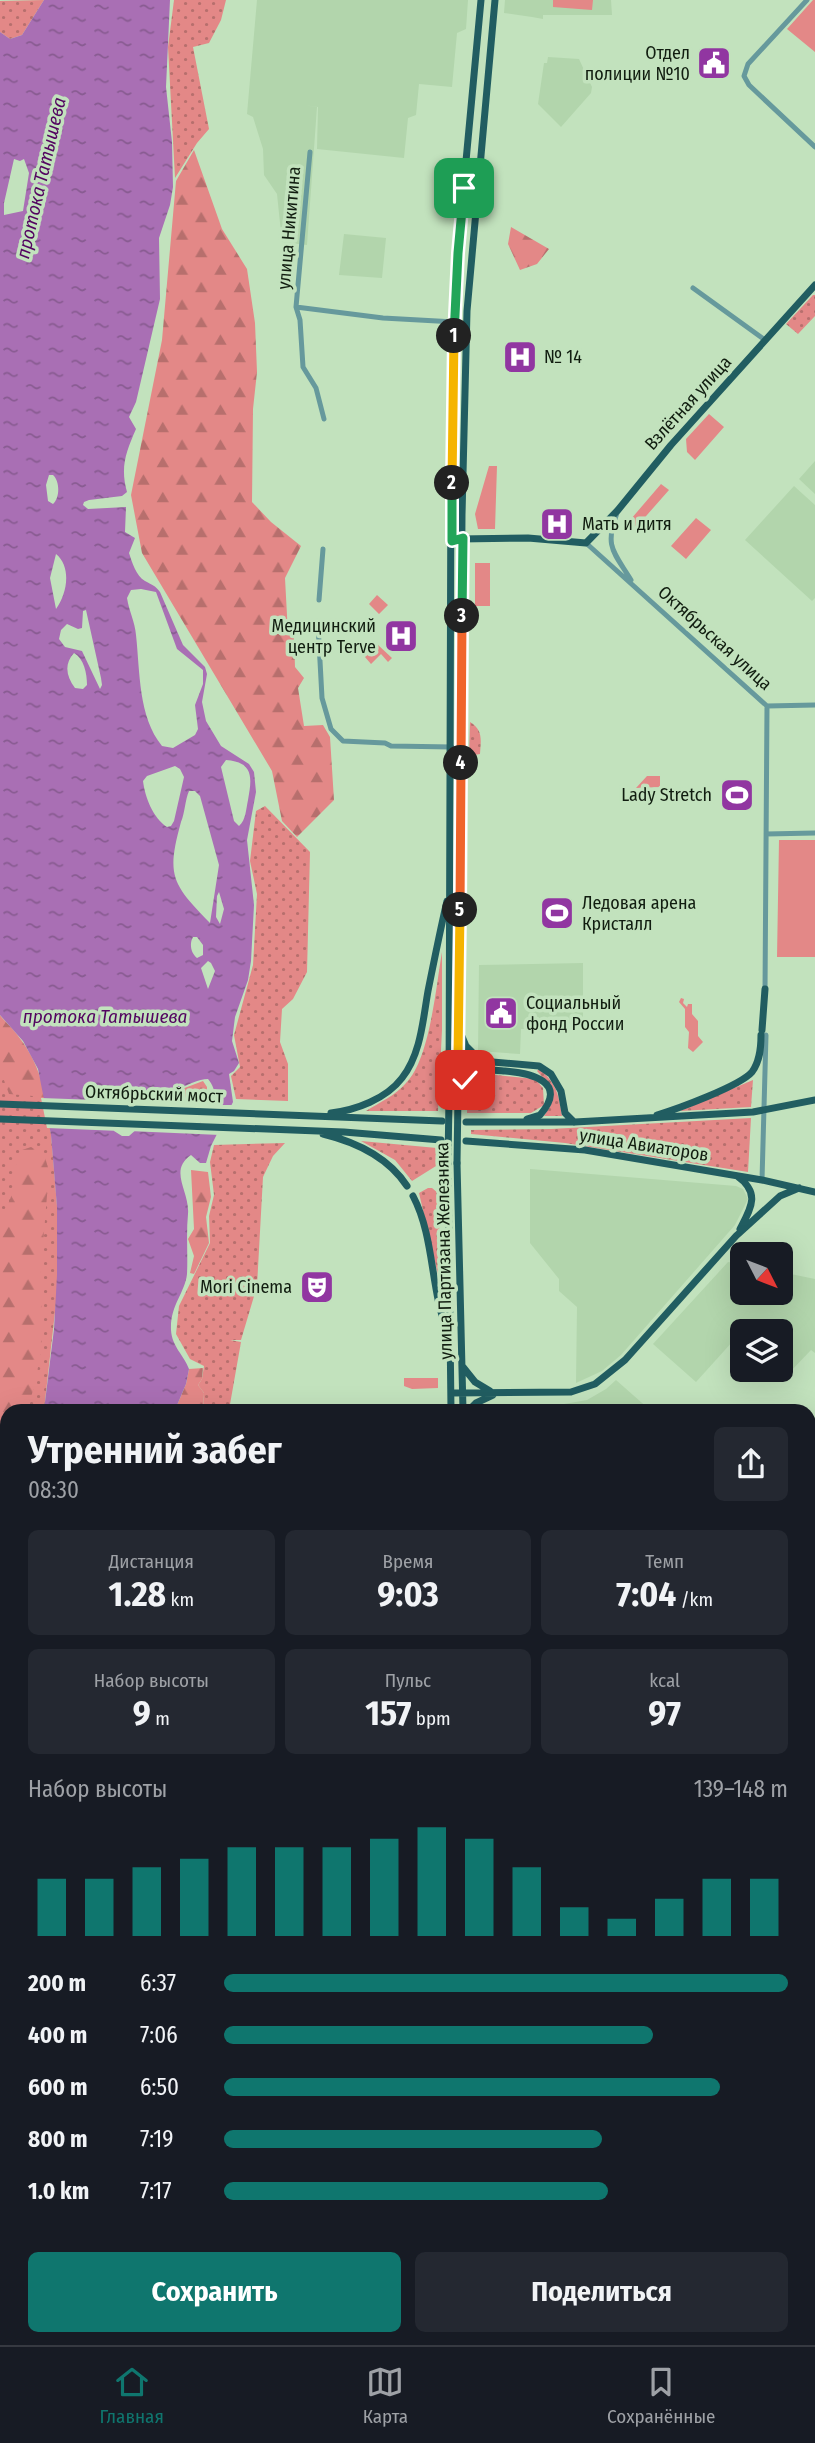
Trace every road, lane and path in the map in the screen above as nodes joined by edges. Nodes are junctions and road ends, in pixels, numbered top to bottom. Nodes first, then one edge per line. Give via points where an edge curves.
1 (481, 0) edge
2 (495, 0) edge
3 (807, 0) edge
4 (815, 147) edge
5 (310, 152) dead end
6 (474, 219) junction
7 (461, 220) junction
8 (458, 253) junction
9 (471, 253) junction
10 (815, 285) edge
11 (692, 288) dead end
12 (296, 307) junction
13 (455, 322) junction
14 (765, 341) junction
15 (324, 419) dead end
16 (618, 510) junction
17 (463, 538) junction
18 (452, 541) junction
19 (586, 543) junction
20 (323, 549) dead end
21 (635, 586) junction
22 (318, 600) dead end
23 (318, 624) dead end
24 (815, 705) edge
25 (767, 706) junction
26 (452, 747) junction
27 (815, 833) edge
28 (766, 834) junction
29 (450, 888) junction
30 (765, 989) joint
31 (458, 1024) junction
32 (764, 1033) junction
33 (458, 1096) junction
34 (815, 1100) edge
35 (0, 1104) edge
36 (765, 1110) junction
37 (306, 1116) junction
38 (647, 1118) junction
39 (0, 1119) edge
40 (442, 1121) dead end
41 (466, 1122) dead end
42 (575, 1122) junction
43 (512, 1123) junction
44 (306, 1130) junction
45 (441, 1140) dead end
46 (466, 1141) dead end
47 (452, 1163) junction
48 (734, 1175) junction
49 (762, 1180) junction
50 (407, 1186) dead end
51 (799, 1188) junction
52 (815, 1192) edge
53 (413, 1196) dead end
54 (736, 1236) junction
55 (450, 1339) junction
56 (463, 1367) junction
57 (451, 1394) junction
58 (463, 1394) junction
59 (497, 1394) junction
60 (451, 1404) edge
61 (463, 1404) edge
62 (476, 1404) edge

1 - 7 main road, улица Партизана Железняка
2 - 6 main road, улица Партизана Железняка
3 - 4 street via 748,64 744,76
5 - 12 street, улица Никитина
6 - 7 main road via 468,224
6 - 9 main road, улица Партизана Железняка
7 - 8 main road, улица Партизана Железняка
8 - 9 main road
8 - 13 main road, улица Партизана Железняка
9 - 17 main road, улица Партизана Железняка
10 - 14 main road, Взлётная улица
11 - 14 street
12 - 13 street, улица Никитина
12 - 15 street, улица Никитина via 303,367 316,388
13 - 18 main road, улица Партизана Железняка
14 - 16 main road, Взлётная улица
16 - 19 main road, Взлётная улица
16 - 21 street via 611,528 611,547
17 - 18 main road
17 - 19 main road
17 - 31 main road, улица Партизана Железняка
18 - 26 main road, улица Партизана Железняка
19 - 21 street, Октябрьская улица
20 - 22 street
21 - 25 street, Октябрьская улица
23 - 26 street via 323,698 331,729 343,741
24 - 25 street
25 - 28 street, Октябрьская улица
26 - 29 main road, улица Партизана Железняка
27 - 28 street
28 - 30 street, Октябрьская улица
29 - 37 main road via 419,1040 402,1078 347,1111
29 - 47 main road, улица Партизана Железняка, bridge
30 - 32 main road
31 - 33 main road, улица Партизана Железняка
31 - 42 main road via 466,1046 481,1061 539,1066 551,1073 565,1113
32 - 36 street
32 - 38 main road via 757,1063 744,1079
33 - 43 main road via 465,1080 479,1071 534,1074 548,1087 547,1105 535,1118
33 - 47 main road, улица Партизана Железняка, bridge
34 - 36 main road, улица Авиаторов
35 - 37 main road, Октябрьский мост
36 - 38 main road, улица Авиаторов
36 - 49 street
37 - 40 main road
38 - 42 main road, улица Авиаторов
39 - 44 main road, Октябрьский мост
41 - 43 main road, улица Авиаторов
42 - 43 main road, улица Авиаторов
44 - 45 main road
44 - 50 main road via 357,1145 392,1167
46 - 48 main road, улица Авиаторов via 585,1150
47 - 55 main road, улица Партизана Железняка
47 - 56 main road, улица Партизана Железняка
48 - 49 main road, улица Авиаторов
48 - 54 main road via 745,1182 752,1202
49 - 51 main road, улица Авиаторов
51 - 52 main road, улица Авиаторов
51 - 54 main road via 780,1196
53 - 55 main road via 423,1220 440,1314
54 - 59 main road via 602,1380 571,1392
55 - 57 main road, улица Партизана Железняка
56 - 58 main road, улица Партизана Железняка
56 - 59 main road via 475,1382
57 - 58 main road
57 - 60 main road, улица Партизана Железняка
58 - 59 main road
58 - 61 main road, улица Партизана Железняка
59 - 62 main road

